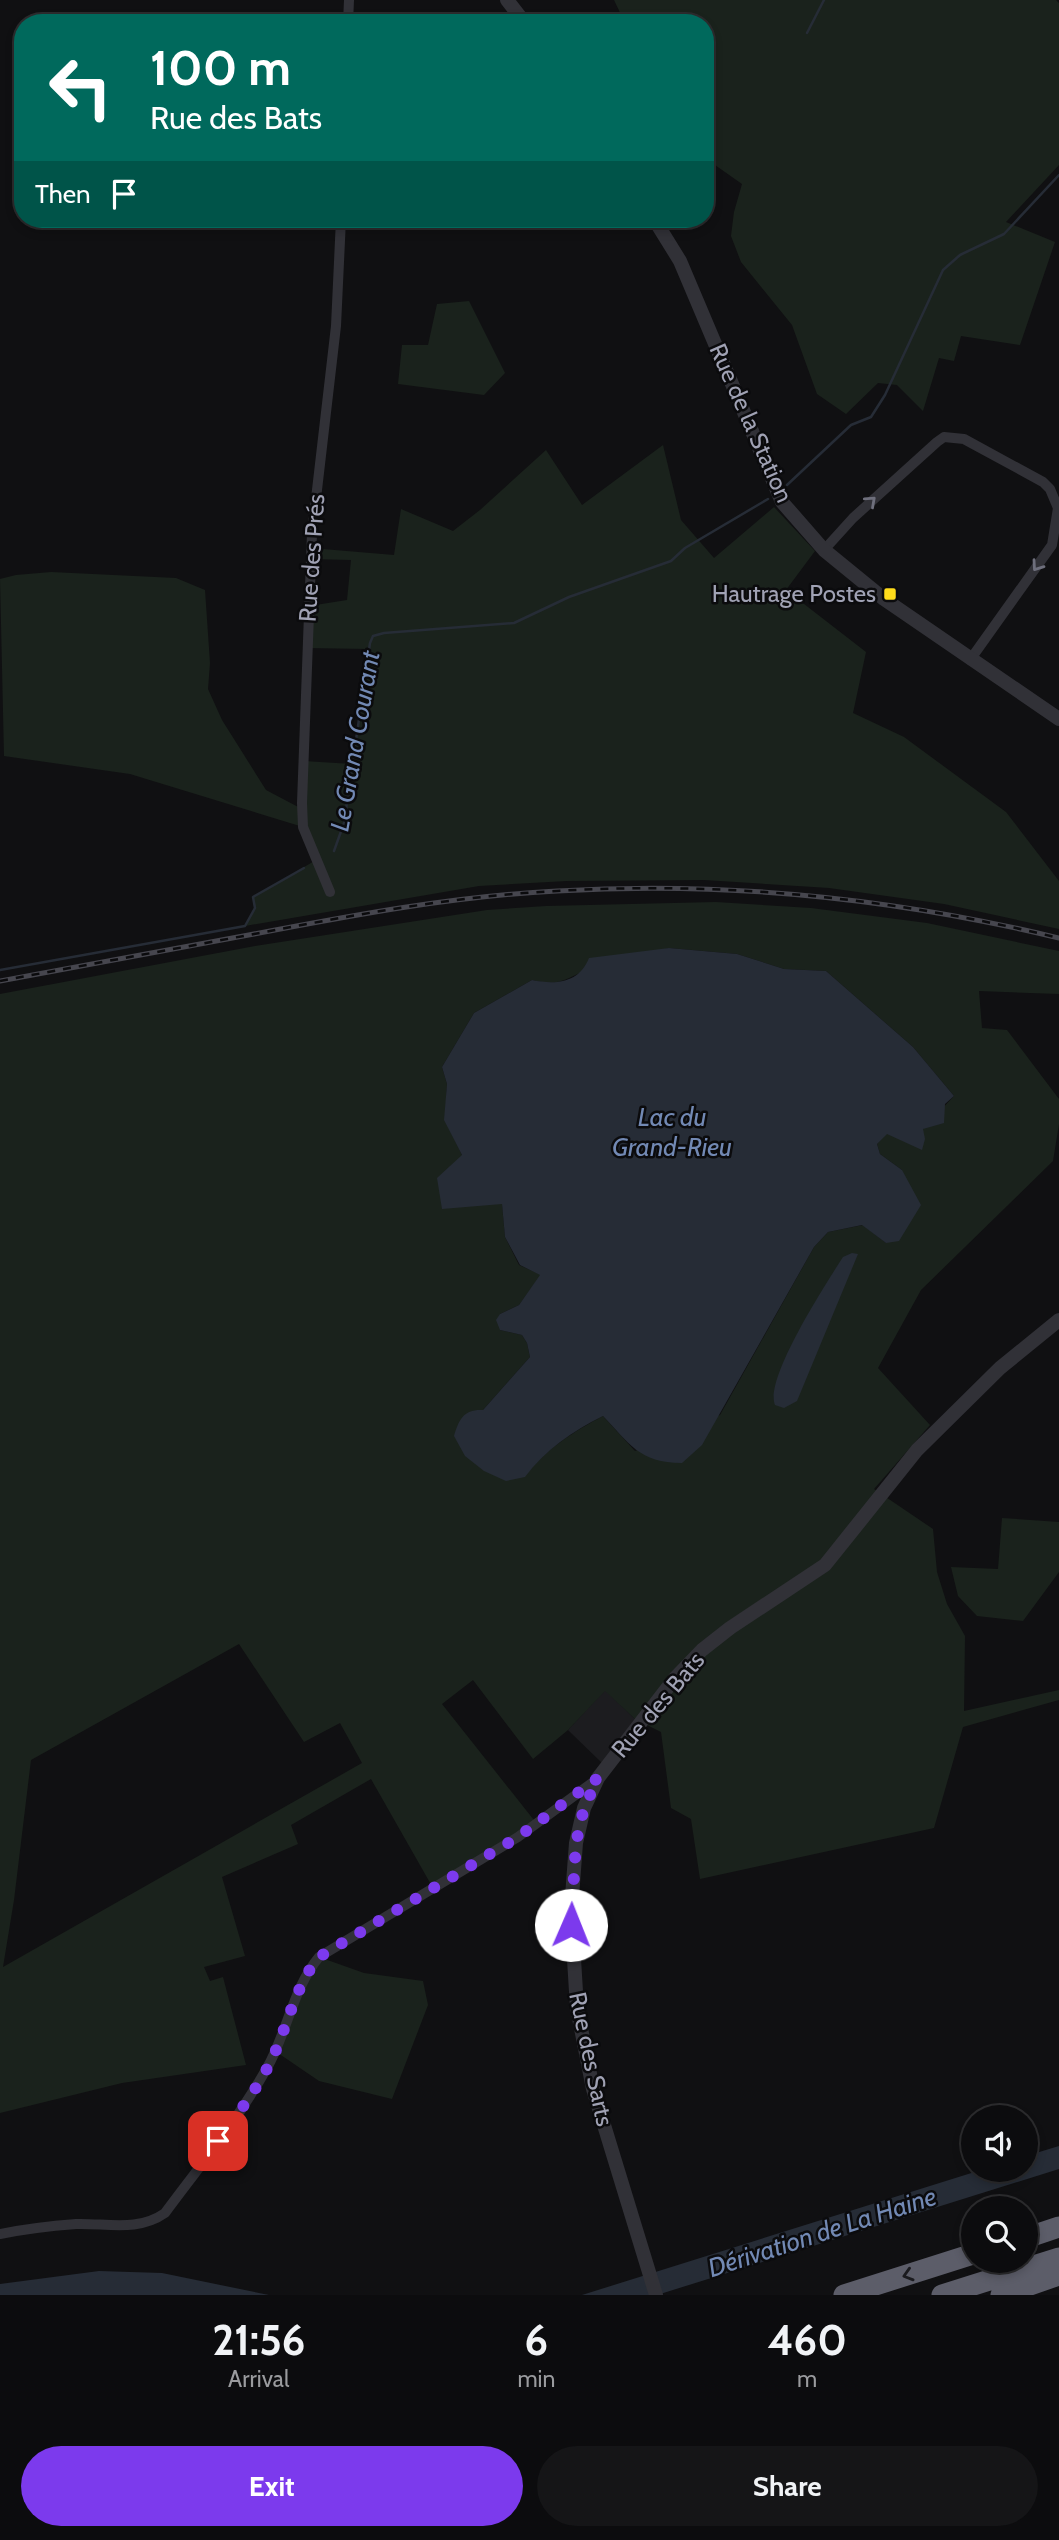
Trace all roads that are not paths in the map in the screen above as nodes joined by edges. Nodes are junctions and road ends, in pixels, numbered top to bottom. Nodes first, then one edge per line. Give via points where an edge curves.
1 (507, 0) edge
2 (518, 14) edge
3 (341, 228) edge
4 (659, 228) edge
5 (824, 550) junction
6 (970, 660) junction
7 (1059, 719) edge
8 (330, 892) dead end
9 (1059, 1320) edge
10 (598, 1778) junction
11 (1059, 2227) edge
12 (0, 2234) edge
13 (1038, 2234) edge
14 (961, 2258) edge
15 (1059, 2258) edge
16 (1059, 2275) edge
17 (656, 2295) edge
18 (844, 2295) edge
19 (942, 2295) edge
20 (1000, 2295) edge

1 - 2 street
3 - 8 street, Rue des Prés via 336,326 312,533 302,803 303,827
4 - 5 street, Rue de la Station via 686,272 775,489
5 - 6 street, Rue de la Station
5 -> 6 street via 944,438 964,439 1043,482 1058,508 1052,545
6 - 7 street, Rue de la Station
9 - 10 street, Rue des Bats via 1000,1368 917,1450 825,1565 702,1650
10 - 12 street, Rue des Bats via 518,1837 319,1957 307,1971 269,2065 250,2098 165,2213 142,2224 77,2224
10 - 17 street, Rue des Sarts via 584,1808 572,1876 577,2008 593,2089
11 - 13 highway
14 -> 18 highway
15 - 19 highway
16 - 20 highway

